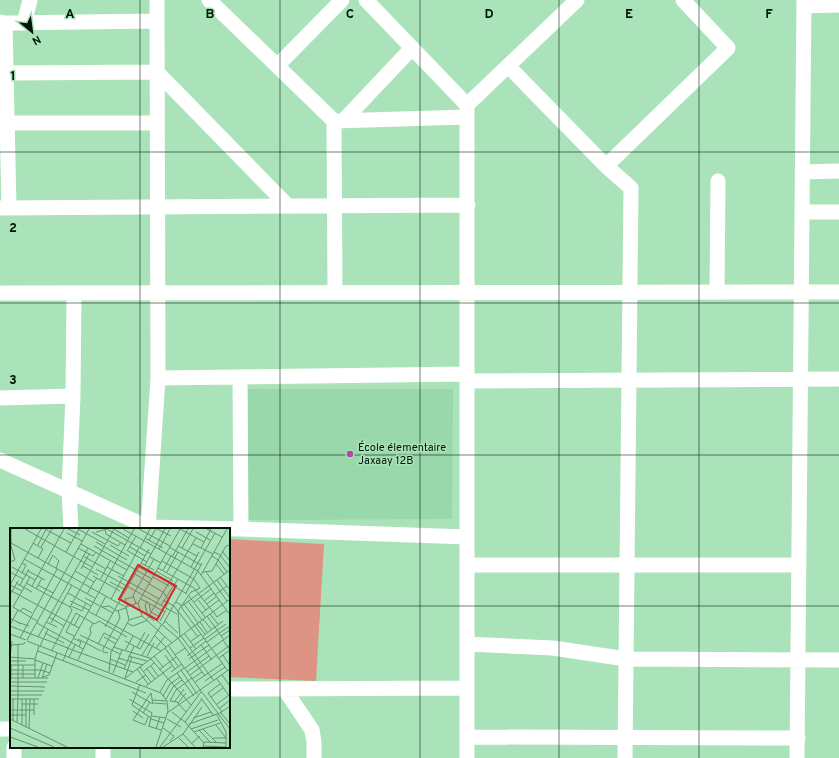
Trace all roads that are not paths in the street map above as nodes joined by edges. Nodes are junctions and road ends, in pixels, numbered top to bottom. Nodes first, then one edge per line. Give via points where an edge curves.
1 (30, 0) edge
2 (157, 0) edge
3 (342, 0) edge
4 (366, 0) edge
5 (577, 0) edge
6 (683, 0) edge
7 (217, 2) edge
8 (804, 3) edge
9 (839, 5) edge
10 (157, 21) junction
11 (3, 22) edge
12 (24, 23) junction
13 (412, 48) junction
14 (277, 66) junction
15 (508, 66) junction
16 (157, 72) junction
17 (6, 73) junction
18 (467, 111) junction
19 (339, 121) junction
20 (7, 123) junction
21 (157, 123) junction
22 (606, 166) junction
23 (839, 171) edge
24 (802, 172) junction
25 (718, 181) dead end
26 (468, 205) junction
27 (288, 206) junction
28 (334, 206) junction
29 (158, 207) junction
30 (4, 208) edge
31 (802, 212) junction
32 (839, 212) edge
33 (335, 292) junction
34 (468, 292) junction
35 (630, 292) junction
36 (717, 292) junction
37 (801, 292) junction
38 (839, 292) edge
39 (0, 293) edge
40 (74, 293) junction
41 (158, 293) junction
42 (240, 377) junction
43 (158, 378) junction
44 (467, 378) junction
45 (801, 379) junction
46 (839, 379) edge
47 (629, 380) junction
48 (73, 396) junction
49 (0, 398) edge
50 (0, 460) edge
51 (69, 491) junction
52 (71, 528) edge
53 (148, 528) edge
54 (230, 529) edge
55 (241, 529) junction
56 (468, 537) junction
57 (468, 565) junction
58 (627, 565) junction
59 (799, 565) junction
60 (467, 644) junction
61 (626, 659) junction
62 (798, 660) junction
63 (839, 660) edge
64 (467, 688) junction
65 (230, 689) edge
66 (286, 690) junction
67 (0, 728) edge
68 (10, 729) edge
69 (467, 737) junction
70 (626, 737) junction
71 (798, 738) junction
72 (314, 758) edge
73 (467, 758) edge
74 (625, 758) edge
75 (797, 758) edge

1 - 12 street
2 - 10 street
3 - 14 street
4 - 13 street
5 - 15 street
6 - 22 street via 728,48
7 - 14 street
8 - 9 street
8 - 24 street
10 - 12 street
10 - 16 street
11 - 12 street
11 - 17 street
13 - 18 street
13 - 19 street
14 - 19 street
15 - 18 street
15 - 22 street
16 - 17 street
16 - 21 street
16 - 27 street
17 - 20 street
18 - 19 street
18 - 26 street
19 - 28 street
20 - 21 street
20 - 30 street
21 - 29 street
22 - 35 street via 631,188
23 - 24 street
24 - 31 street
25 - 36 street
26 - 28 street
26 - 34 street
27 - 28 street
27 - 29 street
28 - 33 street
29 - 30 street
29 - 41 street
31 - 32 street
31 - 37 street
33 - 34 street
33 - 41 street
34 - 35 street
34 - 44 street
35 - 36 street
35 - 47 street
36 - 37 street
37 - 38 street
37 - 45 street
39 - 40 street
40 - 41 street
40 - 48 street
41 - 43 street
42 - 43 street
42 - 44 street
42 - 55 street
43 - 53 street
44 - 47 street
44 - 56 street
45 - 46 street
45 - 47 street
45 - 59 street
47 - 58 street
48 - 49 street
48 - 51 street
50 - 51 street
51 - 52 street
51 - 53 street
54 - 55 street
55 - 56 street
56 - 57 street
57 - 58 street
57 - 60 street
58 - 59 street
58 - 61 street
59 - 62 street
60 - 61 street via 553,648
60 - 64 street
61 - 62 street
61 - 70 street
62 - 63 street
62 - 71 street
64 - 66 street
64 - 69 street
65 - 66 street
66 - 72 street via 312,730
67 - 68 street
69 - 70 street
69 - 73 street
70 - 71 street
70 - 74 street
71 - 75 street

